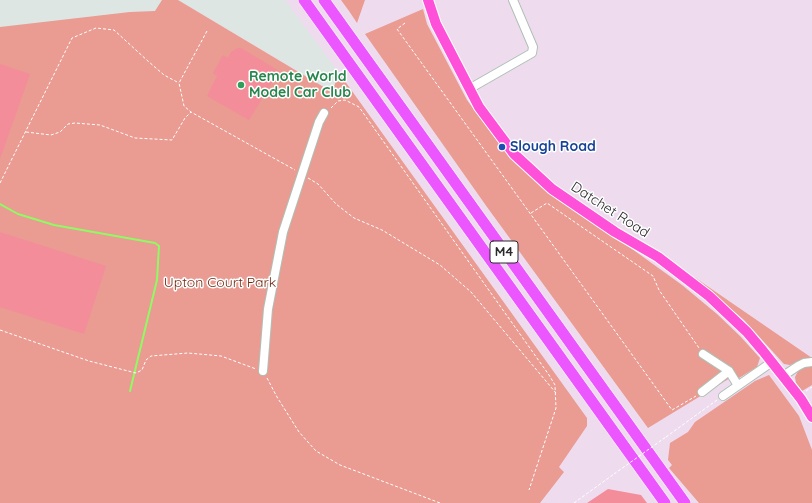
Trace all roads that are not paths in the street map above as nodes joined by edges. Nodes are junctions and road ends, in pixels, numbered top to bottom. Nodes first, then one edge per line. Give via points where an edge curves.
1 (304, 0) edge
2 (324, 0) edge
3 (428, 0) edge
4 (513, 0) edge
5 (469, 89) junction
6 (324, 113) road end
7 (703, 354) road end
8 (772, 362) junction
9 (812, 362) edge
10 (263, 371) road end
11 (729, 371) junction
12 (783, 376) junction
13 (737, 384) junction
14 (702, 392) road end
15 (723, 396) dead end
16 (812, 418) edge
17 (665, 503) edge
18 (685, 503) edge

1 - 17 highway, M4
2 - 18 highway, M4
3 - 5 main road, Datchet Road via 436,24
4 - 5 street via 533,47 532,53
5 - 8 main road, Datchet Road via 479,107 514,154 552,189 689,280 728,313
6 - 10 street via 289,208 274,273 264,337
7 - 11 street
8 - 12 main road, Datchet Road
8 - 13 street
9 - 12 street via 804,363
11 - 13 street
11 - 14 street
12 - 16 main road, Datchet Road
13 - 15 street

